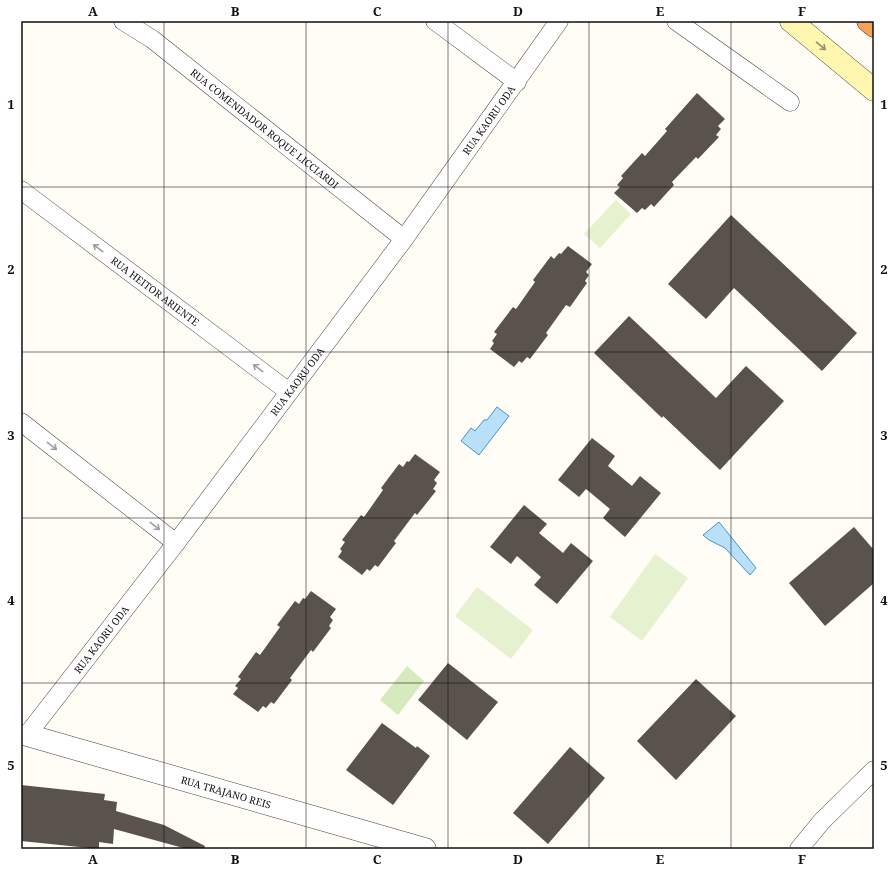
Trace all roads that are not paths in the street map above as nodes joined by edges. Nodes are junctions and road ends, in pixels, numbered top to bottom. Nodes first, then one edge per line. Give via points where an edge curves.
1 (124, 21) edge
2 (435, 21) edge
3 (559, 21) edge
4 (676, 21) edge
5 (791, 21) edge
6 (868, 21) edge
7 (874, 26) edge
8 (516, 82) junction
9 (874, 90) edge
10 (790, 102) dead end
11 (21, 190) edge
12 (404, 239) junction
13 (289, 392) junction
14 (21, 422) edge
15 (176, 543) junction
16 (27, 735) joint
17 (874, 770) edge
18 (425, 849) edge
19 (799, 849) edge

1 - 12 street, RUA COMENDADOR ROQUE LICCIARDI via 152,39
2 - 8 street
3 - 8 street, RUA KAORU ODA
4 - 10 street
5 -> 9 main road
6 - 7 highway
8 - 12 street, RUA KAORU ODA
13 -> 11 street, RUA HEITOR ARIENTE
12 - 13 street, RUA KAORU ODA
13 - 15 street, RUA KAORU ODA
14 -> 15 street
15 - 16 street, RUA KAORU ODA
16 - 18 street, RUA TRAJANO REIS
17 - 19 street via 822,820

